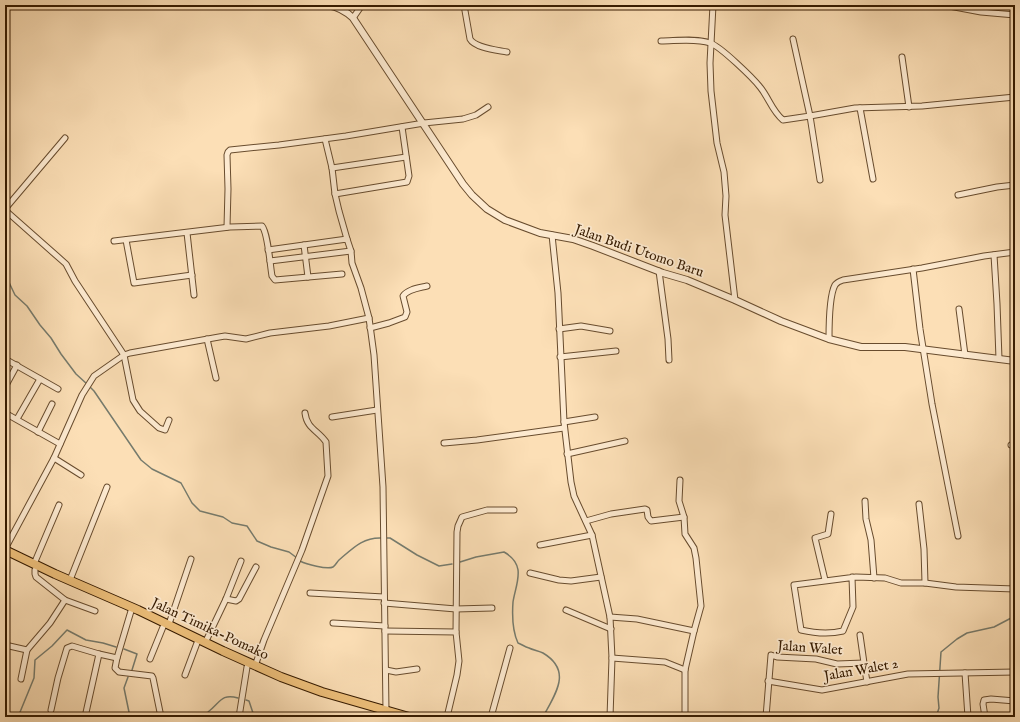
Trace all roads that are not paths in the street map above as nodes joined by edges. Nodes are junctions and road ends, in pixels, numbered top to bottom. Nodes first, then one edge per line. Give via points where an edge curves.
1 (80, 5) edge
2 (328, 5) edge
3 (362, 5) edge
4 (464, 5) edge
5 (713, 5) edge
6 (944, 5) edge
7 (5, 6) edge
8 (970, 7) edge
9 (1015, 15) edge
10 (353, 18) junction
11 (793, 39) dead end
12 (661, 41) dead end
13 (711, 43) junction
14 (507, 52) dead end
15 (902, 57) dead end
16 (1015, 97) edge
17 (488, 107) dead end
18 (909, 107) junction
19 (860, 108) junction
20 (810, 116) junction
21 (424, 123) junction
22 (402, 127) junction
23 (64, 138) dead end
24 (325, 139) junction
25 (406, 157) junction
26 (332, 168) junction
27 (873, 179) dead end
28 (820, 180) dead end
29 (1015, 185) edge
30 (335, 194) junction
31 (958, 194) dead end
32 (7, 203) edge
33 (5, 210) edge
34 (227, 227) junction
35 (188, 233) junction
36 (552, 235) junction
37 (347, 239) junction
38 (126, 240) junction
39 (114, 241) dead end
40 (304, 245) junction
41 (268, 250) junction
42 (351, 251) junction
43 (1015, 252) edge
44 (994, 255) junction
45 (306, 256) junction
46 (270, 261) junction
47 (913, 269) junction
48 (659, 271) junction
49 (342, 274) dead end
50 (192, 275) junction
51 (308, 277) junction
52 (427, 286) dead end
53 (194, 295) dead end
54 (735, 300) junction
55 (959, 309) dead end
56 (369, 318) junction
57 (370, 328) junction
58 (559, 329) junction
59 (610, 330) dead end
60 (207, 339) junction
61 (828, 339) junction
62 (923, 350) junction
63 (616, 351) dead end
64 (124, 356) junction
65 (965, 356) junction
66 (560, 357) junction
67 (5, 359) edge
68 (669, 360) dead end
69 (999, 360) junction
70 (1015, 361) edge
71 (17, 365) junction
72 (216, 378) dead end
73 (40, 379) junction
74 (5, 387) edge
75 (58, 389) dead end
76 (52, 404) dead end
77 (377, 410) junction
78 (5, 413) edge
79 (305, 413) dead end
80 (332, 417) dead end
81 (595, 417) dead end
82 (16, 419) junction
83 (169, 420) dead end
84 (564, 422) junction
85 (564, 428) junction
86 (38, 432) junction
87 (625, 441) dead end
88 (444, 443) dead end
89 (60, 444) junction
90 (567, 454) junction
91 (54, 458) junction
92 (81, 475) dead end
93 (680, 480) dead end
94 (107, 487) dead end
95 (865, 501) dead end
96 (918, 504) dead end
97 (59, 505) dead end
98 (514, 510) dead end
99 (831, 514) dead end
100 (684, 517) junction
101 (586, 521) junction
102 (592, 535) junction
103 (958, 536) dead end
104 (540, 545) dead end
105 (5, 549) edge
106 (5, 554) edge
107 (191, 559) dead end
108 (241, 562) dead end
109 (34, 567) junction
110 (256, 567) dead end
111 (530, 573) dead end
112 (601, 577) junction
113 (852, 578) junction
114 (874, 578) junction
115 (70, 580) junction
116 (825, 580) junction
117 (925, 583) junction
118 (1015, 589) edge
119 (310, 593) dead end
120 (384, 597) junction
121 (226, 599) junction
122 (65, 600) junction
123 (384, 603) junction
124 (456, 608) junction
125 (492, 608) dead end
126 (566, 610) dead end
127 (95, 611) dead end
128 (131, 612) junction
129 (610, 617) junction
130 (333, 623) dead end
131 (166, 625) junction
132 (385, 628) junction
133 (611, 629) junction
134 (694, 631) junction
135 (456, 632) junction
136 (860, 635) dead end
137 (201, 643) junction
138 (5, 645) edge
139 (510, 648) dead end
140 (27, 650) junction
141 (99, 654) junction
142 (117, 658) junction
143 (612, 658) junction
144 (150, 659) dead end
145 (864, 663) junction
146 (251, 667) junction
147 (417, 669) dead end
148 (386, 670) junction
149 (685, 670) junction
150 (965, 672) junction
151 (1015, 672) edge
152 (185, 674) dead end
153 (21, 679) dead end
154 (768, 682) junction
155 (867, 682) junction
156 (1015, 701) edge
157 (51, 710) dead end
158 (388, 714) edge
159 (85, 717) edge
160 (161, 717) edge
161 (239, 717) edge
162 (409, 717) edge
163 (447, 717) edge
164 (491, 717) edge
165 (610, 717) edge
166 (685, 717) edge
167 (766, 717) edge
168 (968, 717) edge
169 (985, 717) edge

1 - 7 street
2 - 10 street, Jalan Budi Utomo Baru via 348,12
3 - 10 street
4 - 14 street via 472,43
5 - 13 street
6 - 8 street
8 - 9 street
10 - 21 street, Jalan Budi Utomo Baru
11 - 20 street
12 - 13 street
13 - 20 street via 760,86 783,120
13 - 54 street via 710,76 714,121 724,172 725,215
15 - 18 street
16 - 18 street
17 - 21 street via 471,118
18 - 19 street
19 - 20 street
19 - 27 street
20 - 28 street
21 - 22 street
21 - 36 street, Jalan Budi Utomo Baru via 463,184 487,209 505,220
22 - 24 street
22 - 25 street
23 - 32 street
24 - 26 street
24 - 34 street via 240,148 228,152
25 - 26 street
25 - 30 street via 409,176 407,182
26 - 30 street
29 - 31 street
30 - 37 street
32 - 33 street
33 - 64 street via 63,260
34 - 35 street
34 - 41 street via 262,226
35 - 38 street
35 - 50 street
36 - 48 street, Jalan Budi Utomo Baru via 573,239
36 - 58 street
37 - 40 street
37 - 42 street
38 - 39 street
38 - 50 street via 134,283
40 - 41 street
40 - 45 street
41 - 46 street
42 - 45 street
42 - 56 street via 352,263
43 - 44 street
44 - 47 street
44 - 69 street
45 - 46 street
45 - 51 street
46 - 51 street via 275,280
47 - 61 street via 838,282 832,293
47 - 62 street
48 - 54 street, Jalan Budi Utomo Baru
48 - 68 street
49 - 51 street
50 - 53 street
52 - 57 street via 404,294 407,312 405,317
54 - 61 street, Jalan Budi Utomo Baru
55 - 65 street
56 - 57 street
56 - 60 street via 246,339 225,336
57 - 77 street
58 - 59 street via 581,326
58 - 66 street
60 - 64 street
60 - 72 street
61 - 62 street, Jalan Budi Utomo Baru via 861,346
62 - 65 street, Jalan Budi Utomo Baru
62 - 103 street
63 - 66 street
64 - 83 street via 133,400 140,412 165,430
64 - 89 street via 92,378
65 - 69 street, Jalan Budi Utomo Baru
66 - 84 street
67 - 71 street
69 - 70 street, Jalan Budi Utomo Baru
71 - 73 street
71 - 74 street
73 - 75 street
73 - 82 street
76 - 86 street
77 - 80 street
77 - 120 street via 382,474
78 - 82 street
79 - 146 street via 310,426 326,442 328,476 302,550
81 - 84 street
82 - 86 street
84 - 85 street
85 - 88 street
85 - 90 street
86 - 89 street
87 - 90 street
89 - 91 street
90 - 101 street via 574,496
91 - 92 street
91 - 105 street
93 - 100 street via 679,501
94 - 115 street
95 - 114 street
96 - 117 street via 924,548
97 - 109 street
98 - 124 street via 487,510 462,517 457,532
99 - 116 street via 828,534 815,538
100 - 101 street via 651,521 645,509
100 - 134 street via 686,534 696,558 701,606
101 - 102 street
102 - 104 street
102 - 112 street
105 - 109 highway, Jalan Timika-Pomako
106 - 109 highway, Jalan Timika-Pomako
107 - 131 street
108 - 121 street
109 - 115 highway, Jalan Timika-Pomako
109 - 122 street via 36,577
109 - 128 highway, Jalan Timika-Pomako
110 - 121 street via 239,599
111 - 112 street via 566,581
112 - 129 street
113 - 114 street
113 - 116 street
113 - 116 street via 853,607 844,631 835,633 801,630 794,585
114 - 117 street via 885,578 901,583
115 - 131 highway, Jalan Timika-Pomako
117 - 118 street
119 - 120 street
120 - 123 street
121 - 137 street
122 - 127 street
122 - 140 street
123 - 124 street
123 - 132 street
124 - 125 street
124 - 135 street
126 - 133 street
128 - 131 highway, Jalan Timika-Pomako
128 - 142 street
129 - 133 street
129 - 134 street
130 - 132 street
131 - 137 highway, Jalan Timika-Pomako
131 - 144 street
132 - 135 street
132 - 148 street
133 - 143 street
134 - 149 street
135 - 163 street via 458,668
136 - 145 street
137 - 146 highway, Jalan Timika-Pomako
137 - 152 street
138 - 140 street
139 - 164 street
140 - 153 street
141 - 142 street
141 - 157 street via 72,646 67,648
141 - 159 street
142 - 160 street via 115,666 118,671 150,675 153,678
143 - 149 street via 665,662
143 - 165 street
145 - 154 street, Jalan Walet via 837,664 816,659 771,656
145 - 155 street
146 - 158 highway, Jalan Timika-Pomako
146 - 161 street
147 - 148 street via 396,672
148 - 158 street
149 - 166 street
150 - 151 street, Jalan Walet 2
150 - 155 street, Jalan Walet 2 via 908,674
150 - 168 street
154 - 155 street, Jalan Walet 2 via 822,690
154 - 167 street, Jalan Walet
156 - 169 street via 984,700
158 - 162 highway, Jalan Timika-Pomako

